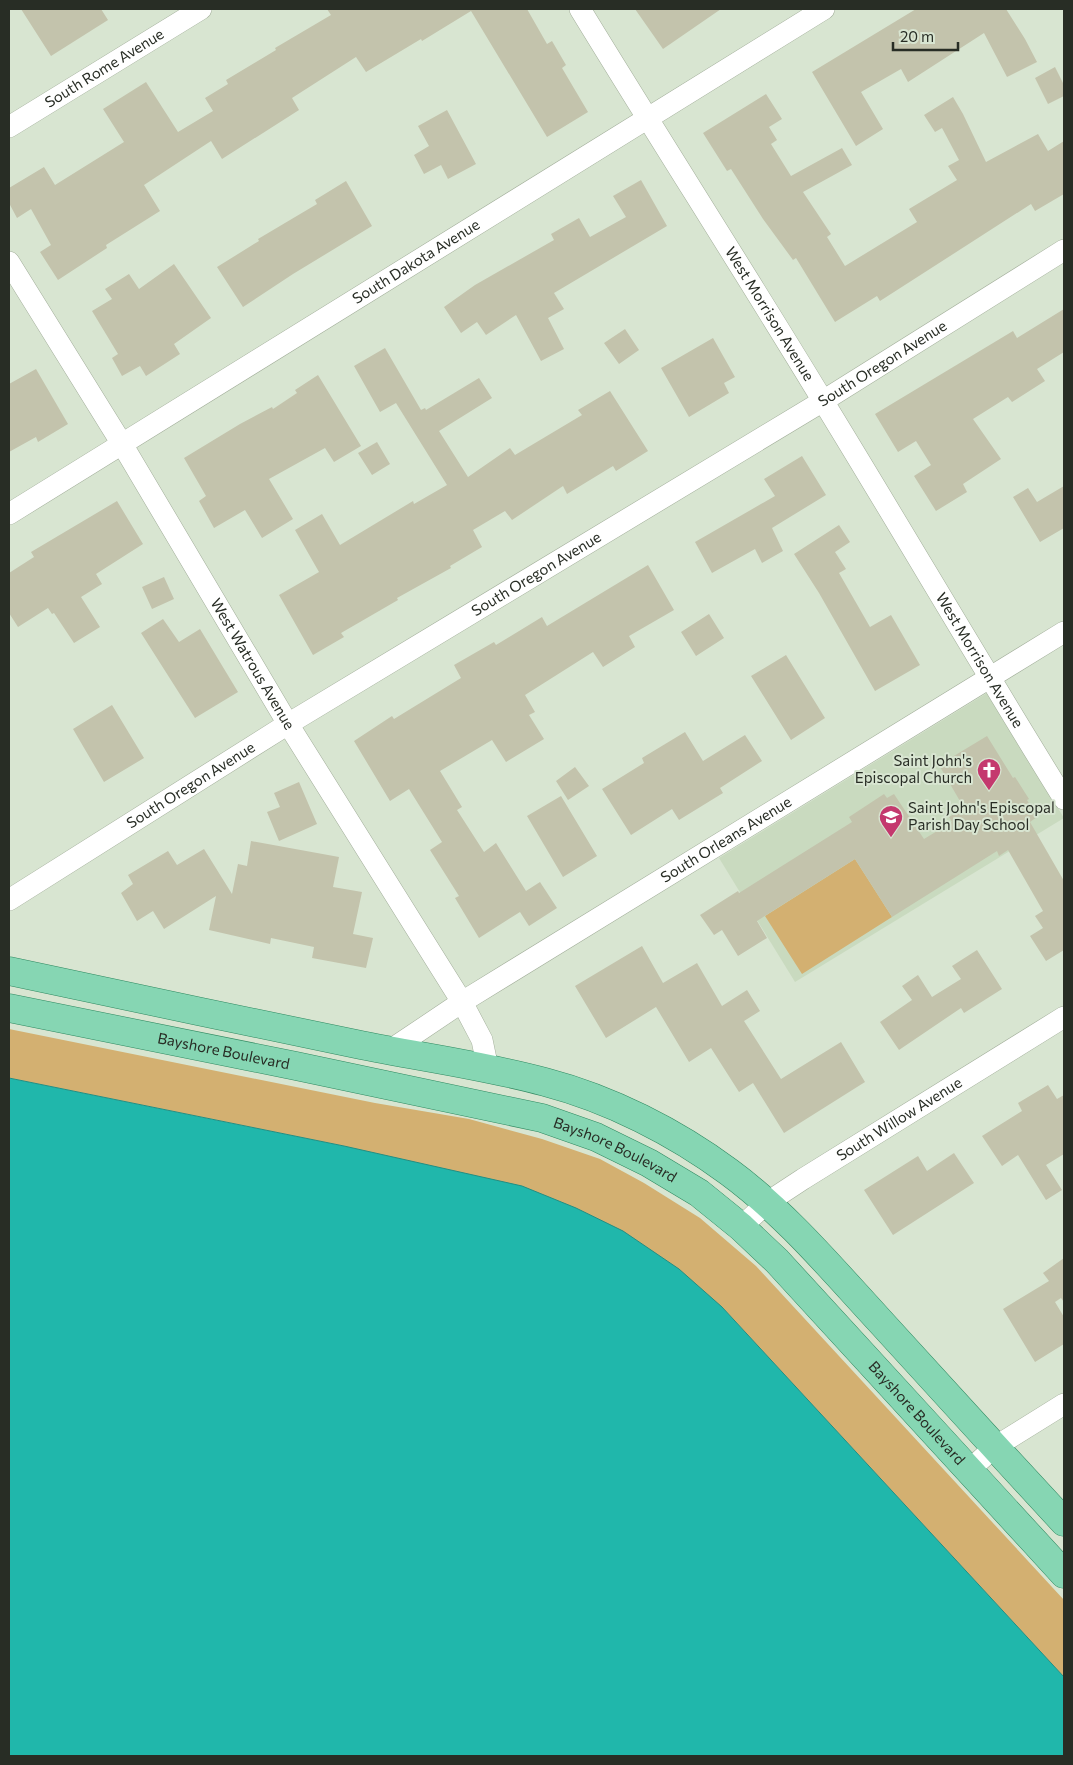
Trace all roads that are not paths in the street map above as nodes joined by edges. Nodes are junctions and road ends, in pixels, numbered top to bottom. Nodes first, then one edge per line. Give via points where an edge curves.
1 (201, 9) edge
2 (580, 9) edge
3 (824, 9) edge
4 (646, 118) junction
5 (9, 127) edge
6 (1064, 250) edge
7 (9, 262) edge
8 (823, 401) junction
9 (122, 444) junction
10 (9, 514) edge
11 (1064, 632) edge
12 (989, 679) junction
13 (288, 724) junction
14 (1064, 799) edge
15 (9, 900) edge
16 (9, 971) edge
17 (462, 1002) junction
18 (9, 1008) edge
19 (1064, 1017) edge
20 (389, 1051) junction
21 (488, 1069) junction
22 (768, 1202) junction
23 (741, 1227) junction
24 (1064, 1404) edge
25 (995, 1447) junction
26 (969, 1470) junction
27 (1064, 1522) edge
28 (1064, 1574) edge

1 - 5 street, South Rome Avenue
2 - 4 street, West Morrison Avenue
3 - 4 street, South Dakota Avenue
4 - 8 street, West Morrison Avenue
4 - 9 street, South Dakota Avenue
6 - 8 street, South Oregon Avenue
7 - 9 street, West Watrous Avenue
8 - 12 street, West Morrison Avenue
8 - 13 street, South Oregon Avenue
9 - 10 street, South Dakota Avenue
9 - 13 street, West Watrous Avenue
11 - 12 street, South Orleans Avenue
12 - 14 street, West Morrison Avenue
12 - 17 street, South Orleans Avenue
13 - 15 street, South Oregon Avenue
13 - 17 street, West Watrous Avenue
16 - 20 main road
17 - 20 street, South Orleans Avenue
17 - 21 street, West Watrous Avenue via 482,1040
18 - 23 main road, Bayshore Boulevard via 542,1118 596,1137 649,1163 699,1193
19 - 22 street, South Willow Avenue
20 - 21 main road
21 - 22 main road via 548,1082 639,1118 692,1147
22 - 23 street, South Willow Avenue
22 - 25 main road
23 - 26 main road, Bayshore Boulevard via 808,1294
24 - 25 street
25 - 26 street
25 - 27 main road
26 - 28 main road, Bayshore Boulevard

